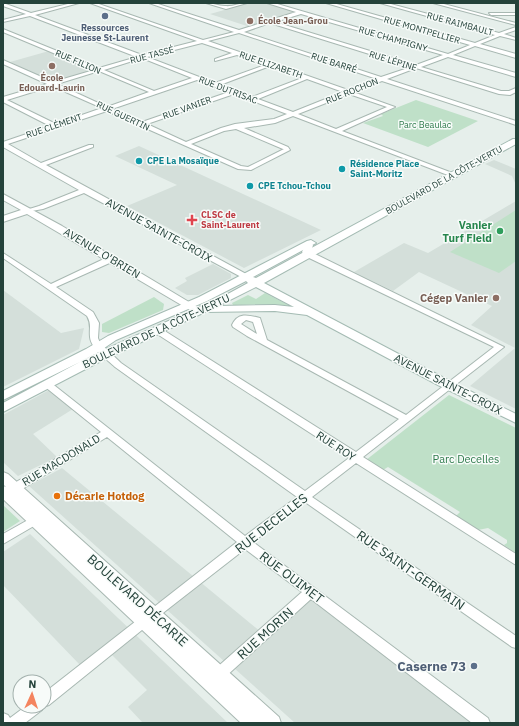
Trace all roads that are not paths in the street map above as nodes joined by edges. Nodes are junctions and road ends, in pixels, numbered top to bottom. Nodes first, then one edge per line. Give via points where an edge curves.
1 (18, 3) edge
2 (76, 3) edge
3 (92, 3) edge
4 (151, 3) edge
5 (208, 3) edge
6 (245, 3) edge
7 (270, 3) edge
8 (328, 3) edge
9 (382, 3) edge
10 (435, 3) edge
11 (5, 5) edge
12 (301, 12) junction
13 (475, 14) junction
14 (516, 14) edge
15 (31, 15) junction
16 (3, 21) edge
17 (270, 22) junction
18 (516, 24) edge
19 (516, 28) edge
20 (3, 30) edge
21 (239, 32) junction
22 (500, 35) junction
23 (516, 39) edge
24 (204, 42) junction
25 (476, 45) junction
26 (238, 53) junction
27 (450, 55) junction
28 (516, 56) edge
29 (141, 57) junction
30 (217, 60) dead end
31 (3, 62) edge
32 (271, 64) junction
33 (414, 67) junction
34 (98, 70) junction
35 (516, 75) edge
36 (308, 77) junction
37 (197, 78) junction
38 (381, 79) junction
39 (53, 84) junction
40 (214, 85) junction
41 (516, 90) edge
42 (349, 91) junction
43 (153, 92) junction
44 (233, 92) junction
45 (252, 99) junction
46 (3, 100) edge
47 (107, 108) junction
48 (292, 115) junction
49 (516, 123) edge
50 (141, 124) junction
51 (55, 126) junction
52 (235, 126) junction
53 (336, 131) junction
54 (516, 133) edge
55 (516, 141) edge
56 (3, 144) edge
57 (185, 144) junction
58 (91, 146) dead end
59 (41, 165) junction
60 (444, 171) junction
61 (453, 175) junction
62 (85, 190) junction
63 (3, 197) edge
64 (28, 211) junction
65 (3, 219) edge
66 (308, 249) junction
67 (3, 255) edge
68 (111, 259) junction
69 (245, 277) junction
70 (256, 283) junction
71 (50, 287) junction
72 (194, 308) junction
73 (317, 315) junction
74 (157, 330) junction
75 (264, 340) dead end
76 (102, 350) junction
77 (47, 384) junction
78 (450, 386) junction
79 (3, 396) edge
80 (3, 408) edge
81 (516, 418) edge
82 (406, 419) junction
83 (107, 432) junction
84 (355, 458) junction
85 (3, 477) edge
86 (6, 491) edge
87 (305, 497) junction
88 (34, 520) junction
89 (3, 540) edge
90 (246, 543) junction
91 (516, 560) edge
92 (310, 592) junction
93 (149, 618) junction
94 (516, 643) edge
95 (219, 674) junction
96 (52, 695) edge
97 (26, 714) edge
98 (3, 719) edge
99 (6, 723) edge
100 (14, 723) edge
101 (253, 723) edge
102 (273, 723) edge
103 (482, 723) edge

1 - 11 street
2 - 15 street
3 - 24 street, RUE ELIZABETH
4 - 21 street, RUE BARRÉ
5 - 6 street via 226,8
7 - 12 street, RUE CHAMPIGNY
8 - 25 street, RUE MONTPELLIER
9 - 22 street, RUE RAIMBAULT
10 - 13 street
11 - 15 street, RUE DUTRISAC
12 - 17 street, RUE TASSÉ
12 - 27 street, RUE CHAMPIGNY
13 - 14 street
13 - 18 street
15 - 16 street
15 - 29 street, RUE DUTRISAC
17 - 21 street, RUE TASSÉ
17 - 33 street, RUE LÉPINE
19 - 22 street, RUE ROCHON
20 - 34 street, RUE FILION
21 - 24 street, RUE TASSÉ
21 - 38 street, RUE BARRÉ
22 - 23 street, RUE RAIMBAULT
22 - 25 street, RUE ROCHON
24 - 26 street, RUE ELIZABETH
24 - 29 street, RUE TASSÉ
25 - 27 street, RUE ROCHON
25 - 28 street, RUE MONTPELLIER
26 - 30 street
26 - 32 street, RUE ELIZABETH
27 - 33 street, RUE ROCHON
27 - 35 street, RUE CHAMPIGNY
29 - 34 street, RUE TASSÉ
29 - 37 street, RUE DUTRISAC
31 - 39 street, RUE GUERTIN
32 - 36 street, RUE ELIZABETH
32 - 40 street
33 - 38 street, RUE ROCHON
33 - 41 street, RUE LÉPINE via 501,94
34 - 39 street, RUE TASSÉ
34 - 43 street, RUE FILION
36 - 42 street, RUE ELIZABETH
36 - 45 street
37 - 40 street, RUE DUTRISAC
37 - 43 street, RUE CLÉMENT
38 - 42 street, RUE ROCHON
38 - 49 street, RUE BARRÉ
39 - 46 street, RUE TASSÉ
39 - 47 street, RUE GUERTIN
40 - 44 street, RUE DUTRISAC
42 - 48 street, RUE ROCHON
42 - 53 street, RUE ELIZABETH via 392,107
43 - 47 street, RUE CLÉMENT
44 - 45 street, RUE DUTRISAC
44 - 50 street, RUE VANIER
45 - 48 street, RUE DUTRISAC
46 - 51 street
47 - 50 street, RUE GUERTIN
47 - 51 street, RUE CLÉMENT
48 - 52 street, RUE ROCHON via 275,121
48 - 53 street, RUE DUTRISAC
50 - 57 street, RUE GUERTIN
51 - 56 street, RUE CLÉMENT
52 - 57 street, RUE ROCHON
52 - 57 street, RUE GUERTIN via 287,150 249,169 244,169
53 - 60 street, RUE DUTRISAC
54 - 60 main road, BOULEVARD DE LA CÔTE-VERTU
55 - 61 main road, BOULEVARD DE LA CÔTE-VERTU
56 - 59 street, AVENUE SAINTE-CROIX
58 - 59 street
59 - 62 street, AVENUE SAINTE-CROIX
60 - 61 street, RUE DUTRISAC
60 - 66 main road, BOULEVARD DE LA CÔTE-VERTU
61 - 66 main road, BOULEVARD DE LA CÔTE-VERTU
62 - 64 street
62 - 69 street, AVENUE SAINTE-CROIX
63 - 64 street, AVENUE O'BRIEN
64 - 65 street
64 - 68 street, AVENUE O'BRIEN
66 - 69 main road, BOULEVARD DE LA CÔTE-VERTU
66 - 70 main road, BOULEVARD DE LA CÔTE-VERTU
66 - 78 street, RUE DECELLES via 500,347
67 - 71 street
68 - 71 street
68 - 72 street, AVENUE O'BRIEN
69 - 70 main road, AVENUE SAINTE-CROIX
69 - 72 main road, BOULEVARD DE LA CÔTE-VERTU
70 - 72 main road, BOULEVARD DE LA CÔTE-VERTU
70 - 73 main road, AVENUE SAINTE-CROIX
71 - 76 street via 90,314 95,323 94,338
72 - 73 main road, AVENUE SAINTE-CROIX via 275,308
72 - 74 main road, BOULEVARD DE LA CÔTE-VERTU
72 - 76 main road, BOULEVARD DE LA CÔTE-VERTU via 142,324
73 - 78 main road, AVENUE SAINTE-CROIX
74 - 76 main road, BOULEVARD DE LA CÔTE-VERTU
74 - 84 street, RUE ROY
75 - 82 street
76 - 77 main road, BOULEVARD DE LA CÔTE-VERTU
76 - 79 main road, BOULEVARD DE LA CÔTE-VERTU
76 - 87 street, RUE SAINT-GERMAIN via 124,369
77 - 80 main road, BOULEVARD DE LA CÔTE-VERTU
77 - 83 street, RUE OUIMET
78 - 81 main road, AVENUE SAINTE-CROIX
78 - 82 street, RUE DECELLES
82 - 84 street, RUE DECELLES
83 - 86 street, RUE MACDONALD
83 - 90 street, RUE OUIMET
84 - 87 street, RUE DECELLES
84 - 91 street, RUE ROY
85 - 86 street, BOULEVARD DÉCARIE
86 - 88 street, BOULEVARD DÉCARIE
86 - 93 street, BOULEVARD DÉCARIE
87 - 90 street, RUE DECELLES
87 - 94 street, RUE SAINT-GERMAIN
88 - 89 street
88 - 93 street, BOULEVARD DÉCARIE
90 - 92 street, RUE OUIMET
90 - 93 street, RUE DECELLES
92 - 95 street, RUE MORIN
92 - 103 street, RUE OUIMET
93 - 95 street, BOULEVARD DÉCARIE
93 - 96 street, RUE DECELLES
93 - 101 street, BOULEVARD DÉCARIE
95 - 102 street, BOULEVARD DÉCARIE
97 - 100 street
98 - 99 street

